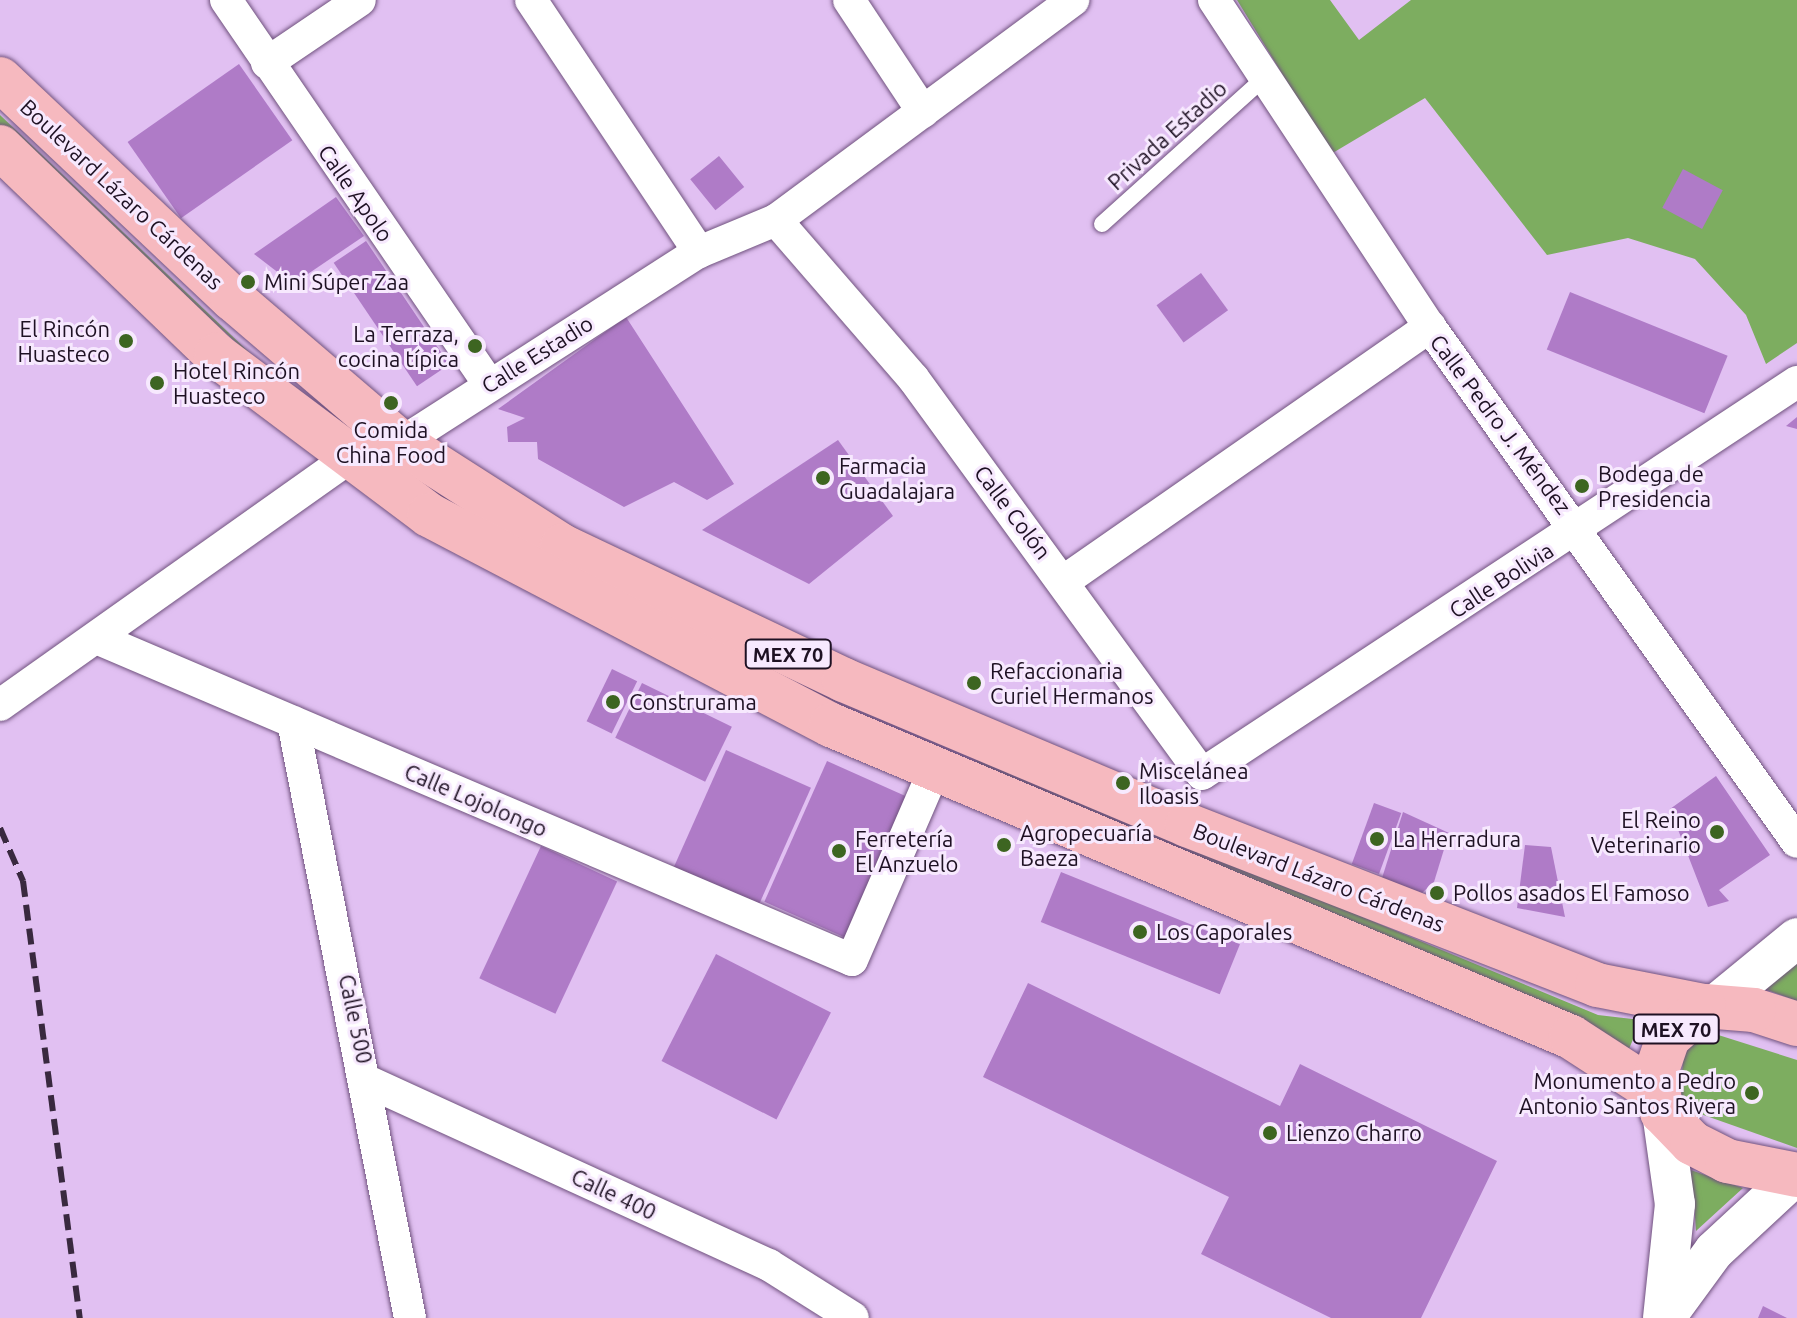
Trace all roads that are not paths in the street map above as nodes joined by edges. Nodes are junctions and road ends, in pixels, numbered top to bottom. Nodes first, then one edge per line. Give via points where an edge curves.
1 (226, 0) edge
2 (360, 0) edge
3 (531, 0) edge
4 (849, 0) edge
5 (1073, 0) edge
6 (1214, 0) edge
7 (267, 63) junction
8 (0, 79) edge
9 (1262, 80) junction
10 (923, 112) junction
11 (0, 147) edge
12 (776, 220) junction
13 (1102, 224) dead end
14 (699, 252) junction
15 (1430, 327) junction
16 (1797, 382) edge
17 (489, 384) junction
18 (401, 443) junction
19 (347, 459) junction
20 (1580, 529) junction
21 (1064, 581) junction
22 (101, 640) junction
23 (0, 705) edge
24 (293, 722) junction
25 (935, 768) junction
26 (1202, 774) junction
27 (1187, 825) junction
28 (1797, 842) edge
29 (1797, 938) edge
30 (1709, 1006) junction
31 (1797, 1024) edge
32 (369, 1082) junction
33 (1661, 1103) junction
34 (1795, 1176) edge
35 (410, 1318) edge
36 (853, 1318) edge
37 (1664, 1318) edge

1 - 7 street, Calle Apolo
2 - 7 street
3 - 14 street
4 - 10 street
5 - 10 street, Calle Estadio
6 - 9 street, Calle Pedro J. Méndez
7 - 17 street, Calle Apolo
8 - 18 main road, Boulevard Lázaro Cárdenas / MEX 70 via 233,299
9 - 13 lane, Privada Estadio
9 - 15 street, Calle Pedro J. Méndez
10 - 12 street, Calle Estadio
11 - 19 main road, Boulevard Lázaro Cárdenas / MEX 70 via 216,355
12 - 14 street, Calle Estadio
12 - 21 street, Calle Colón via 913,378
14 - 17 street, Calle Estadio
15 - 20 street, Calle Pedro J. Méndez
15 - 21 street
16 - 20 street, Calle Bolivia
17 - 18 street, Calle Estadio
18 - 19 street, Calle Estadio
18 - 27 main road, Boulevard Lázaro Cárdenas / MEX 70 via 562,546 844,680
19 - 22 street, Calle Estadio
19 - 25 main road, Boulevard Lázaro Cárdenas / MEX 70 via 429,515 620,619 831,725
20 - 26 street, Calle Bolivia
20 - 28 street, Calle Pedro J. Méndez
21 - 26 street, Calle Colón
22 - 23 street, Calle Estadio
22 - 24 street, Calle Lojolongo
24 - 25 street, Calle Lojolongo via 852,960
24 - 32 street, Calle 500
25 - 33 main road, Boulevard Lázaro Cárdenas / MEX 70 via 1571,1037
26 - 27 street
27 - 30 main road, Boulevard Lázaro Cárdenas / MEX 70 via 1597,985
29 - 30 street
30 - 31 main road, MEX 70
30 - 33 main road, MEX 70 via 1668,1038 1655,1076
32 - 35 street, Calle 500
32 - 36 street, Calle 400 via 769,1265
33 - 34 main road, MEX 70 via 1676,1132 1727,1161
33 - 37 street via 1675,1204
34 - 37 street via 1714,1251

